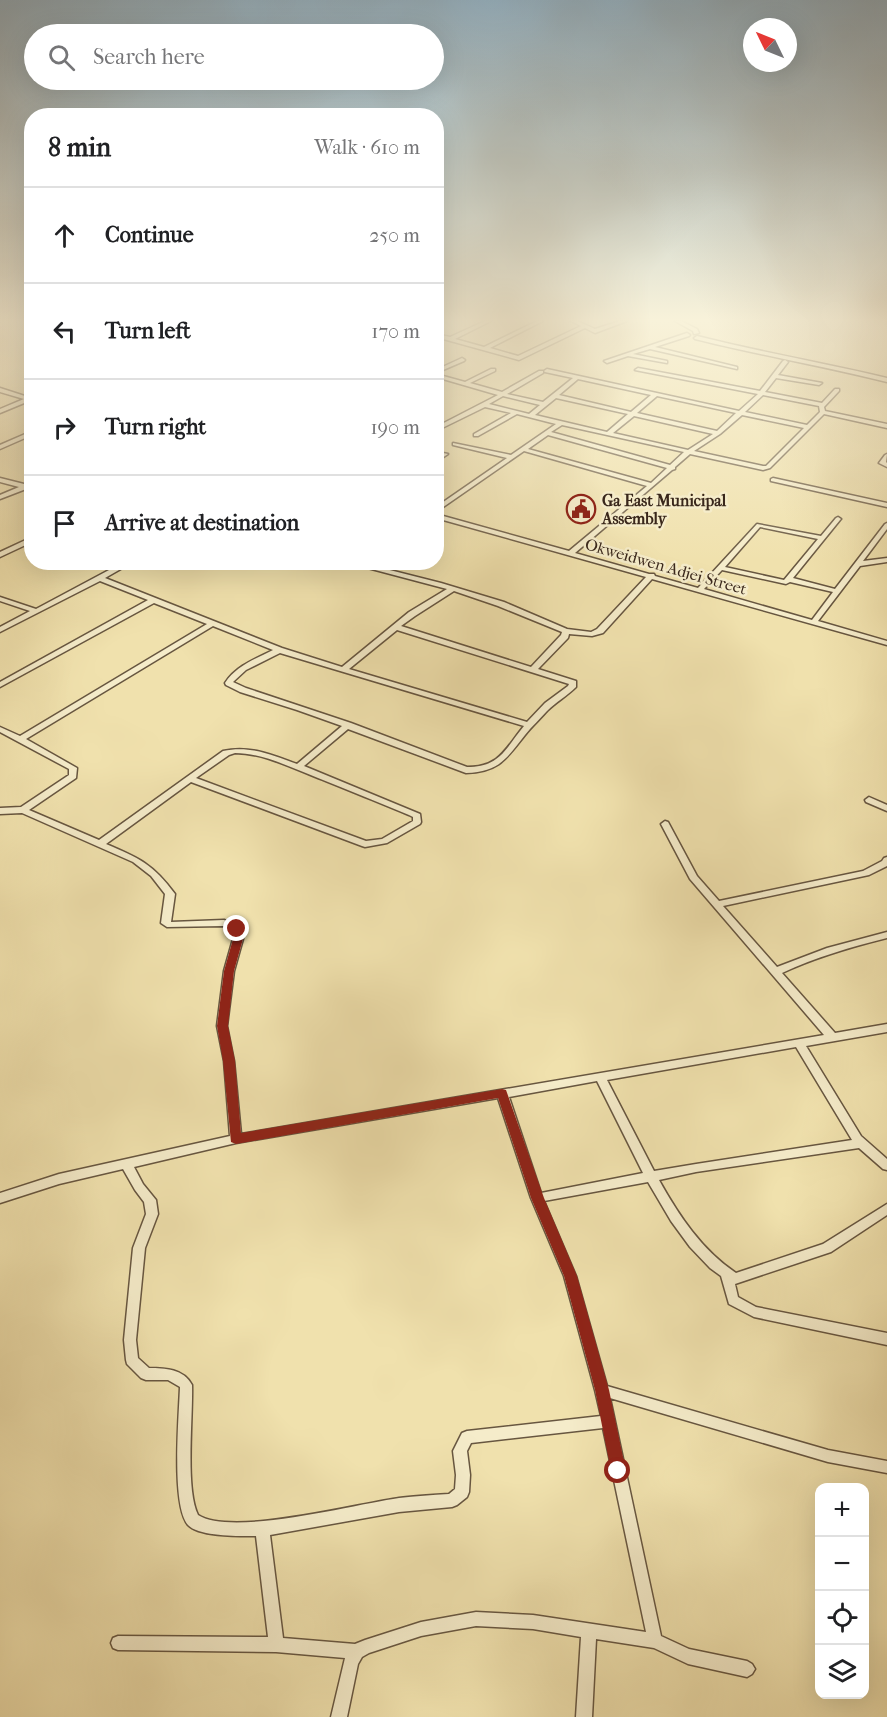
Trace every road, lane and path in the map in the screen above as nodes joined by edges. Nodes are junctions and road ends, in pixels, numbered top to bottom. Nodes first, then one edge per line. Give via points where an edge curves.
1 (24, 401) edge
2 (490, 401) edge
3 (532, 401) edge
4 (548, 401) edge
5 (577, 401) edge
6 (648, 401) edge
7 (688, 401) edge
8 (753, 401) edge
9 (790, 401) edge
10 (828, 401) edge
11 (544, 404) junction
12 (484, 405) junction
13 (823, 408) junction
14 (0, 411) edge
15 (515, 413) junction
16 (740, 413) junction
17 (633, 414) junction
18 (530, 416) junction
19 (561, 423) junction
20 (444, 425) edge
21 (887, 426) edge
22 (807, 427) junction
23 (547, 433) junction
24 (718, 433) junction
25 (608, 434) junction
26 (476, 435) dead end
27 (24, 436) edge
28 (455, 444) dead end
29 (0, 447) edge
30 (523, 449) junction
31 (687, 453) junction
32 (887, 456) edge
33 (511, 457) junction
34 (887, 465) edge
35 (673, 468) junction
36 (0, 480) edge
37 (773, 480) dead end
38 (652, 485) junction
39 (24, 487) edge
40 (24, 489) edge
41 (0, 497) edge
42 (444, 504) edge
43 (887, 505) edge
44 (444, 518) edge
45 (838, 519) dead end
46 (887, 525) edge
47 (821, 538) junction
48 (875, 541) junction
49 (24, 543) edge
50 (571, 553) junction
51 (0, 555) edge
52 (885, 560) edge
53 (858, 564) junction
54 (722, 568) junction
55 (114, 570) edge
56 (381, 570) edge
57 (652, 575) junction
58 (99, 578) junction
59 (788, 579) junction
60 (453, 590) junction
61 (700, 590) junction
62 (837, 591) junction
63 (0, 599) edge
64 (152, 601) junction
65 (36, 611) junction
66 (813, 623) junction
67 (211, 624) junction
68 (396, 627) junction
69 (0, 630) edge
70 (566, 631) junction
71 (887, 644) edge
72 (279, 650) junction
73 (343, 670) junction
74 (533, 670) junction
75 (0, 685) edge
76 (348, 725) junction
77 (529, 725) junction
78 (0, 729) edge
79 (19, 740) junction
80 (298, 767) junction
81 (190, 778) junction
82 (869, 800) dead end
83 (887, 808) edge
84 (23, 810) junction
85 (0, 811) edge
86 (664, 824) dead end
87 (100, 844) junction
88 (887, 860) edge
89 (717, 904) junction
90 (887, 935) edge
91 (776, 972) junction
92 (887, 1028) edge
93 (832, 1037) junction
94 (799, 1043) junction
95 (600, 1077) junction
96 (502, 1093) junction
97 (236, 1139) junction
98 (861, 1143) junction
99 (126, 1163) junction
100 (887, 1166) edge
101 (653, 1177) junction
102 (0, 1198) edge
103 (537, 1198) junction
104 (887, 1209) edge
105 (727, 1275) junction
106 (887, 1339) edge
107 (602, 1390) junction
108 (608, 1421) junction
109 (887, 1467) edge
110 (262, 1529) junction
111 (589, 1632) junction
112 (654, 1641) junction
113 (118, 1643) dead end
114 (276, 1645) junction
115 (357, 1652) junction
116 (747, 1669) dead end
117 (339, 1717) edge
118 (584, 1717) edge

1 - 14 street
2 - 12 street
3 - 11 street
4 - 11 street
5 - 17 street
6 - 17 street
7 - 16 street
8 - 16 street
9 - 13 street
10 - 13 street
11 - 18 street
12 - 15 street
12 - 20 street
13 - 21 street
13 - 22 street
15 - 18 street
15 - 26 street
16 - 22 street
16 - 24 street
17 - 24 street
17 - 25 street
18 - 19 street
19 - 23 street
19 - 25 street
22 - 31 street via 765,468
23 - 30 street
23 - 35 street
24 - 31 street
25 - 31 street
27 - 29 street
28 - 33 street
30 - 33 street
30 - 38 street
31 - 35 street
32 - 34 street via 882,463
33 - 42 street
35 - 38 street
36 - 39 street
37 - 43 street
38 - 50 street
40 - 41 street
44 - 50 street, Okweidwen Adjei Street
45 - 47 street
46 - 48 street
47 - 54 street via 759,525
47 - 59 street
48 - 52 street
48 - 53 street
49 - 51 street
50 - 57 street, Okweidwen Adjei Street
52 - 53 street
53 - 62 street
54 - 59 street via 782,582
54 - 61 street
55 - 58 street
56 - 60 street
57 - 61 street, Okweidwen Adjei Street
57 - 70 street via 600,631
58 - 64 street
58 - 65 street
59 - 62 street
60 - 68 street via 425,604
60 - 70 street via 501,604
61 - 66 street, Okweidwen Adjei Street
62 - 66 street
63 - 65 street
64 - 67 street
64 - 75 street
65 - 69 street
66 - 71 street, Okweidwen Adjei Street
67 - 72 street
67 - 79 street
68 - 73 street
68 - 74 street
70 - 74 street
72 - 73 street
72 - 76 street via 243,670 229,683
73 - 77 street
74 - 77 street via 573,684
76 - 77 street via 466,770 478,771 495,766
76 - 80 street
78 - 79 street
79 - 84 street via 73,768 73,776
80 - 81 street via 234,750
80 - 81 street via 412,813 417,822 384,842 365,844
81 - 87 street
82 - 83 street
84 - 85 street
84 - 87 street
86 - 89 street via 693,877
87 - 97 street via 136,860 167,889 170,894 166,923 225,923 237,929 222,1026
88 - 89 street via 866,873
89 - 91 street
90 - 91 street via 831,950
91 - 93 street
92 - 93 street
93 - 94 street
94 - 95 street
94 - 98 street
95 - 96 street
95 - 101 street
96 - 97 street
96 - 103 street
97 - 99 street
98 - 100 street
98 - 101 street
99 - 102 street
99 - 110 street via 150,1200 152,1214 139,1248 130,1340 132,1360 146,1374 171,1374 186,1386 185,1486 189,1514 205,1526
101 - 103 street
101 - 105 street via 693,1239
103 - 107 street via 570,1276
104 - 105 street via 827,1248 735,1279
105 - 106 street via 734,1300 754,1312
107 - 108 street
107 - 109 street via 828,1456
108 - 110 street via 467,1437 460,1451 462,1492 452,1500 399,1505
108 - 112 street
110 - 114 street
111 - 112 street
111 - 115 street via 533,1622 476,1619 421,1629
111 - 118 street
112 - 116 street via 688,1656
113 - 114 street
114 - 115 street
115 - 117 street via 351,1660

